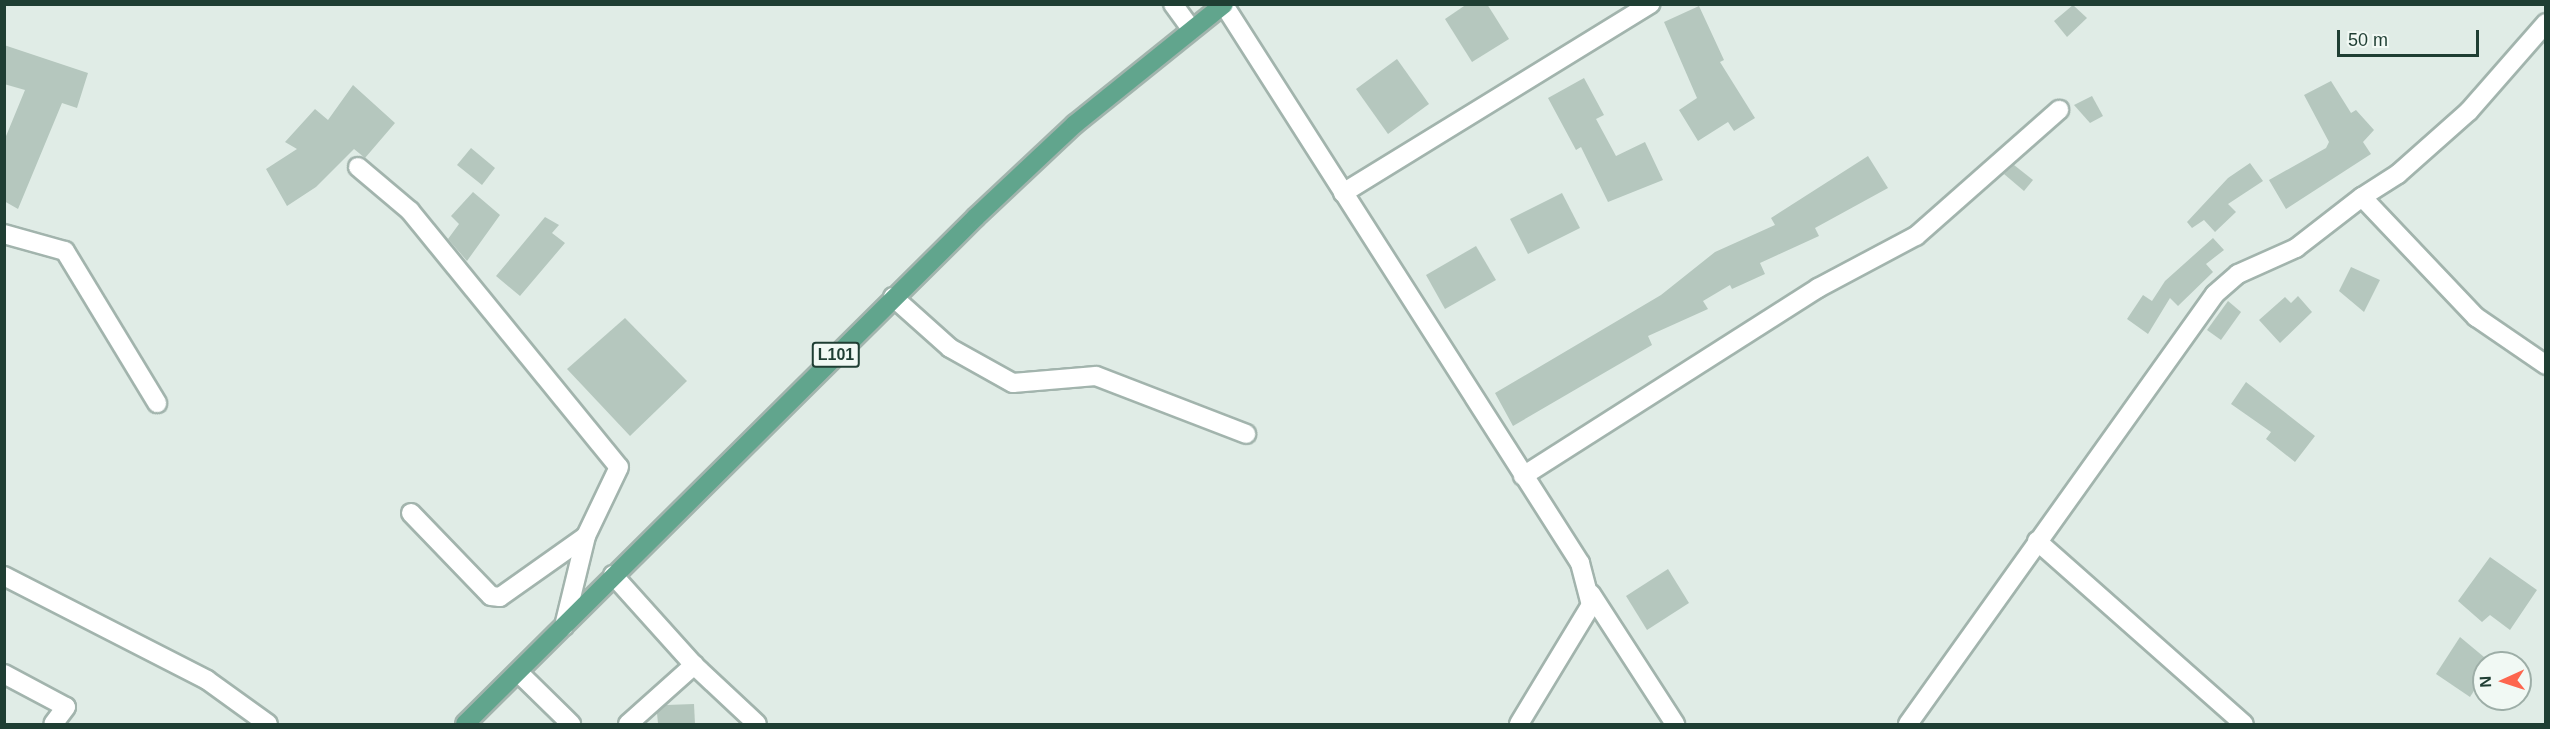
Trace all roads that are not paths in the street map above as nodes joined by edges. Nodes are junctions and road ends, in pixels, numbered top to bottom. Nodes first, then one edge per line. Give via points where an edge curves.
1 (1173, 4) edge
2 (1650, 4) edge
3 (1224, 5) edge
4 (2546, 23) edge
5 (1190, 27) junction
6 (2059, 110) dead end
7 (358, 167) dead end
8 (1343, 193) junction
9 (2362, 197) junction
10 (4, 234) edge
11 (893, 297) junction
12 (2546, 365) edge
13 (157, 403) dead end
14 (1246, 434) dead end
15 (1523, 476) junction
16 (411, 513) dead end
17 (586, 536) junction
18 (2037, 541) junction
19 (613, 575) junction
20 (4, 576) edge
21 (1591, 594) junction
22 (564, 626) junction
23 (694, 665) junction
24 (519, 673) junction
25 (4, 674) edge
26 (53, 724) edge
27 (268, 724) edge
28 (465, 724) edge
29 (571, 724) edge
30 (628, 724) edge
31 (757, 724) edge
32 (1519, 724) edge
33 (1675, 724) edge
34 (1908, 724) edge
35 (2244, 724) edge

1 - 5 street
2 - 8 street
3 - 5 main road, L101
3 - 8 street
4 - 9 street via 2469,111 2398,174
5 - 11 main road, L101 via 1075,124
6 - 15 street via 1916,236 1818,288
7 - 17 street via 410,211 620,467
8 - 15 street
9 - 12 street via 2476,317
9 - 18 street via 2296,248 2238,274 2216,294
10 - 13 street via 65,251
11 - 14 street via 950,348 1013,383 1096,376
11 - 19 main road, L101
15 - 21 street via 1580,563
16 - 17 street via 491,596 500,597
17 - 22 street
18 - 34 street
18 - 35 street
19 - 22 main road, L101
19 - 23 street
20 - 27 street via 207,680
21 - 32 street via 1587,613
21 - 33 street
22 - 24 main road, L101
23 - 30 street
23 - 31 street
24 - 28 main road, L101
24 - 29 street
25 - 26 street via 66,706

